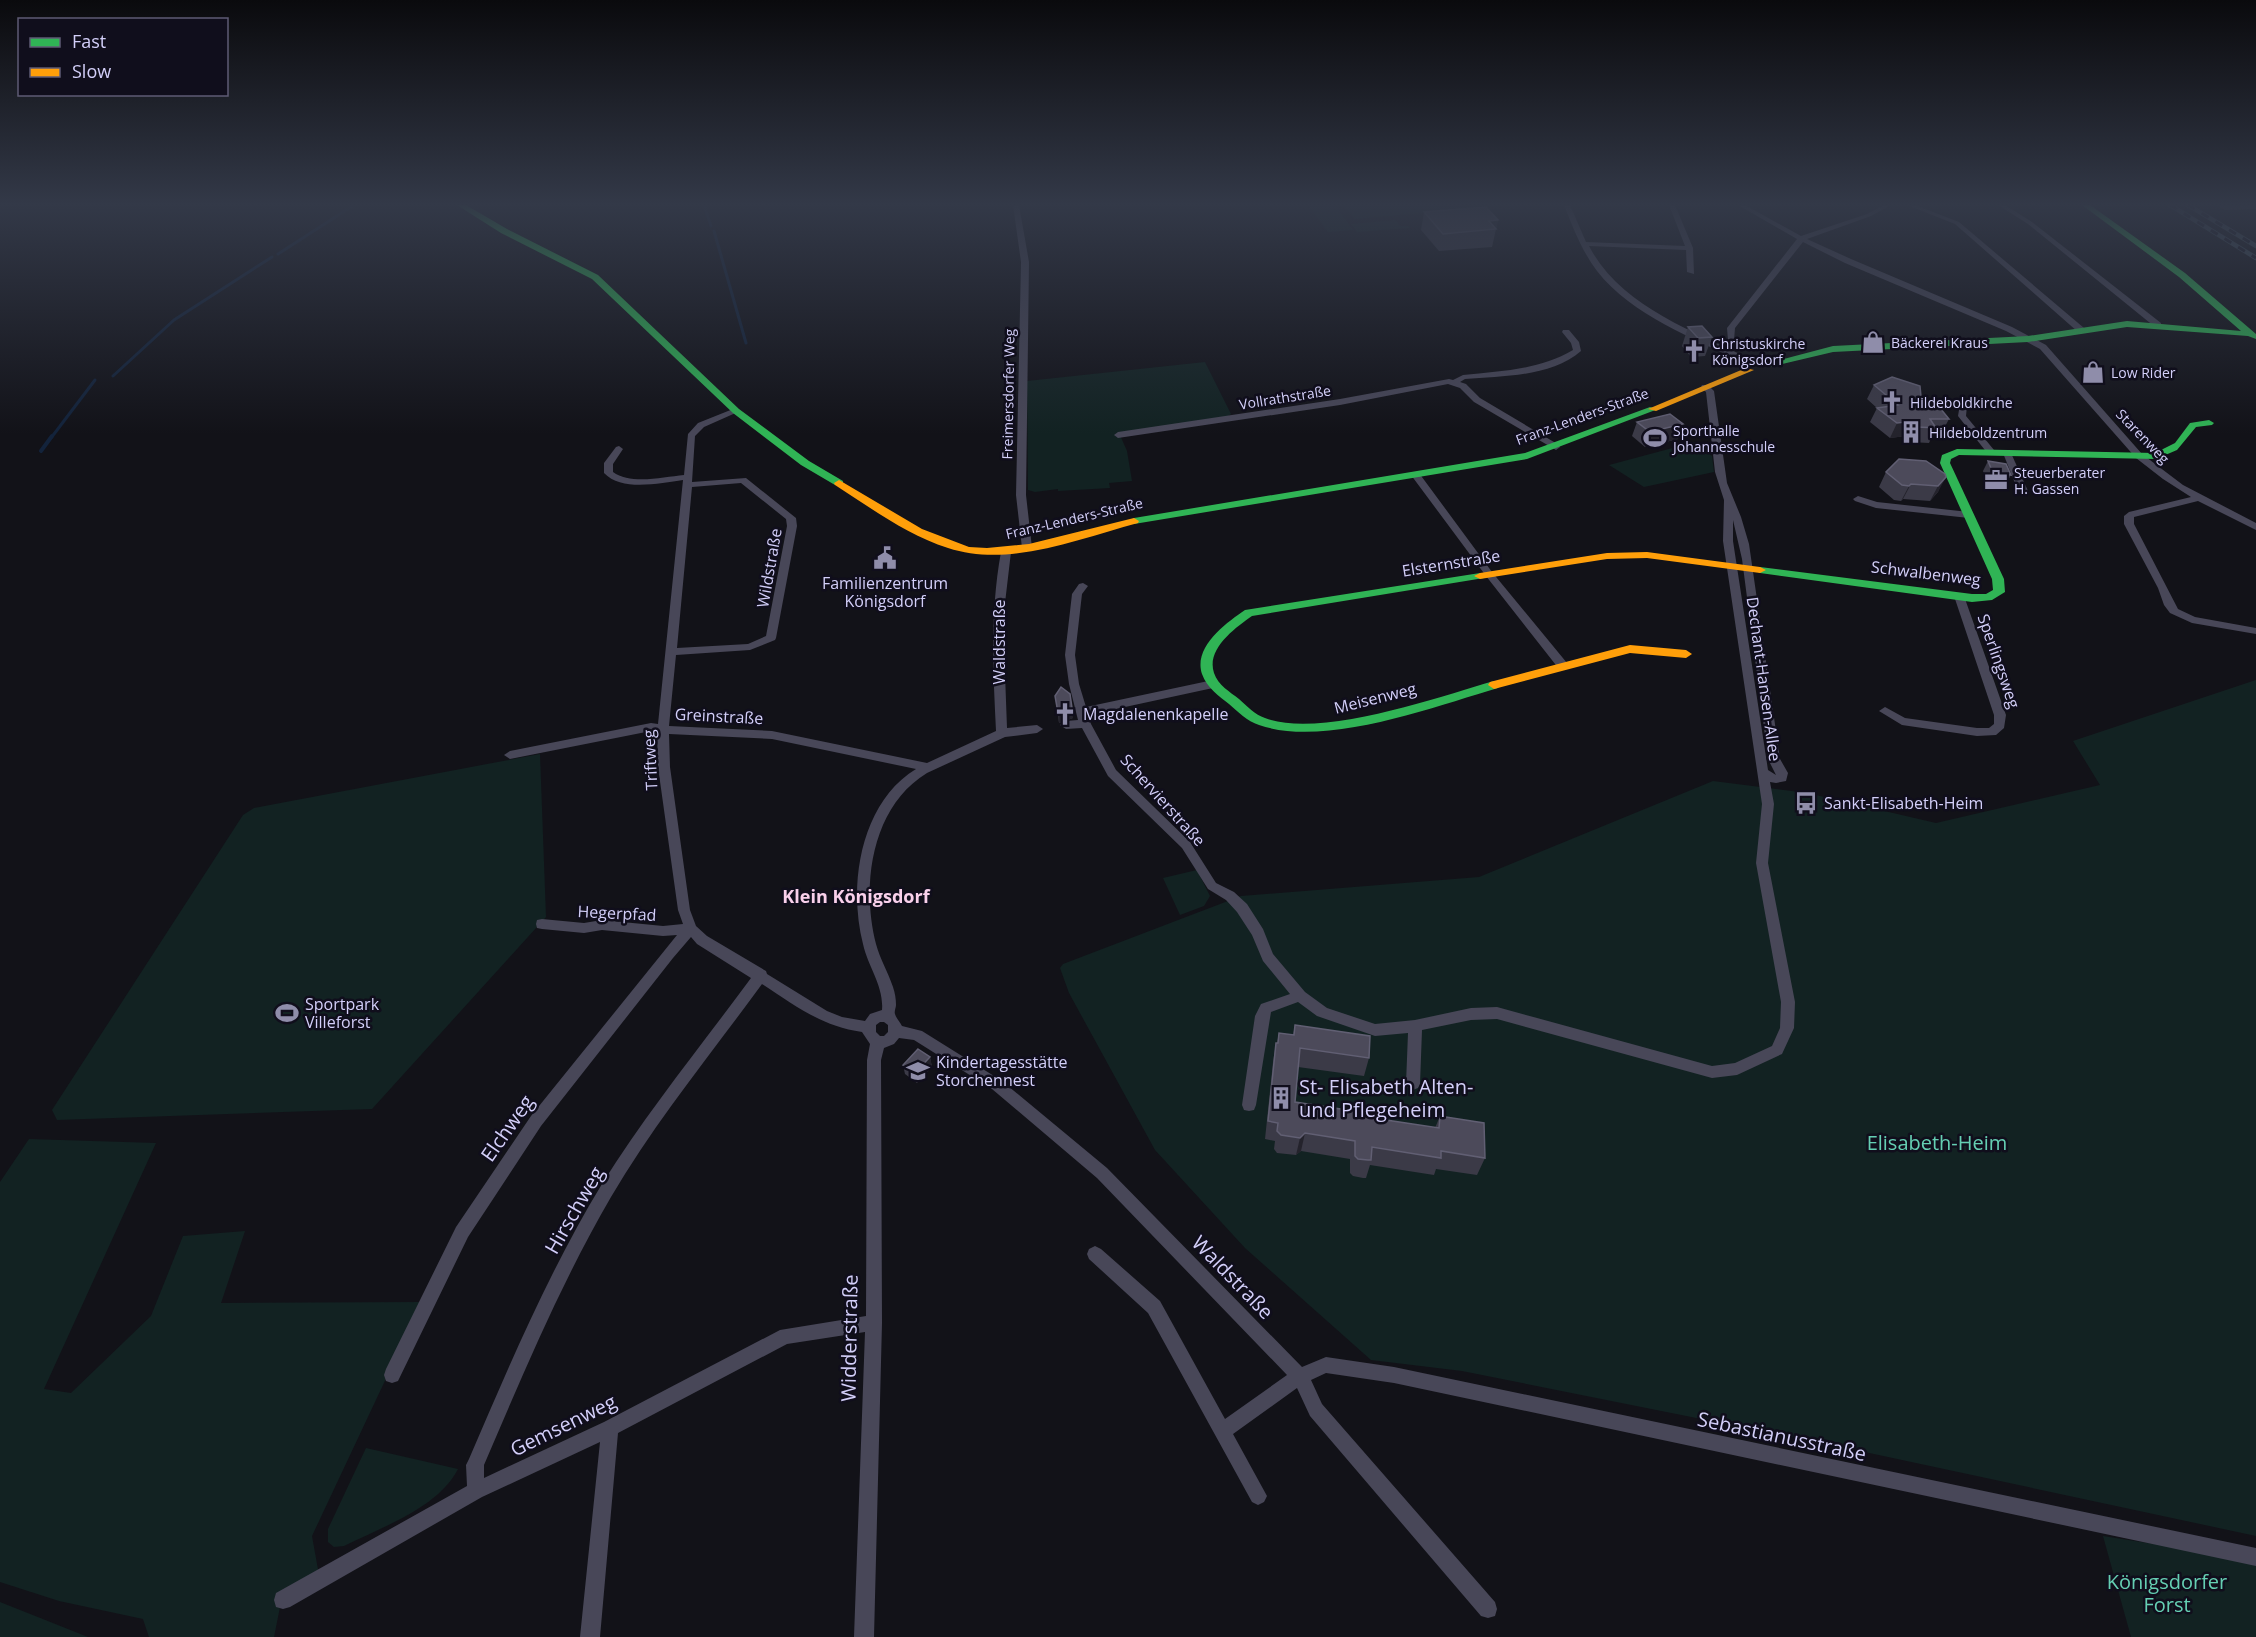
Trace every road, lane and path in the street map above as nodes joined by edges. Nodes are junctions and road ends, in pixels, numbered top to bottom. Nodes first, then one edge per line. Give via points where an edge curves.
1 (600, 281) edge
2 (1025, 281) edge
3 (1611, 281) edge
4 (1768, 281) edge
5 (1894, 281) edge
6 (2025, 281) edge
7 (2103, 281) edge
8 (2190, 281) edge
9 (2158, 325) junction
10 (2081, 330) junction
11 (1566, 332) dead end
12 (2254, 335) edge
13 (1731, 338) dead end
14 (2030, 339) junction
15 (1748, 365) junction
16 (1455, 382) junction
17 (1705, 387) junction
18 (1963, 406) dead end
19 (736, 411) junction
20 (2209, 423) dead end
21 (1118, 435) dead end
22 (1556, 447) junction
23 (620, 449) dead end
24 (1991, 452) junction
25 (2007, 453) junction
26 (2139, 456) junction
27 (1416, 475) junction
28 (687, 481) junction
29 (2023, 491) dead end
30 (2198, 498) junction
31 (1858, 499) dead end
32 (1728, 502) junction
33 (1969, 515) junction
34 (2256, 527) edge
35 (1027, 548) junction
36 (1006, 552) junction
37 (1732, 566) junction
38 (1748, 568) junction
39 (1489, 574) junction
40 (1083, 586) dead end
41 (1959, 596) junction
42 (2256, 631) edge
43 (672, 652) junction
44 (1686, 654) dead end
45 (1563, 666) junction
46 (1214, 684) junction
47 (1885, 711) dead end
48 (1083, 718) junction
49 (1066, 725) dead end
50 (663, 729) junction
51 (1037, 729) dead end
52 (1002, 733) junction
53 (510, 755) dead end
54 (926, 767) junction
55 (1762, 771) junction
56 (542, 924) dead end
57 (692, 929) junction
58 (761, 975) junction
59 (1300, 996) junction
60 (887, 1017) junction
61 (1415, 1026) junction
62 (868, 1027) junction
63 (896, 1031) junction
64 (878, 1041) junction
65 (1413, 1084) dead end
66 (1249, 1105) dead end
67 (1095, 1254) dead end
68 (874, 1323) junction
69 (392, 1375) dead end
70 (1300, 1376) junction
71 (610, 1428) junction
72 (1223, 1431) junction
73 (476, 1491) junction
74 (1258, 1496) dead end
75 (2256, 1557) edge
76 (283, 1600) dead end
77 (1488, 1609) dead end
78 (590, 1637) edge
79 (864, 1637) edge

1 - 19 street, Franz-Lenders-Straße
2 - 35 street, Freimersdorfer Weg via 1021,495
3 - 15 street via 1633,300
4 - 13 street via 1731,328
5 - 14 street, Starenweg
6 - 10 street
7 - 9 street
8 - 12 street
9 - 10 street via 2118,324
9 - 12 street
10 - 14 street
11 - 16 street, Vollrathstraße via 1577,351 1568,358 1544,367 1463,377
14 - 15 street via 1835,349 1770,364 1758,360
14 - 26 street, Starenweg via 2051,353
15 - 17 street, Franz-Lenders-Straße
16 - 21 street, Vollrathstraße
16 - 22 street
17 - 22 street, Franz-Lenders-Straße
17 - 32 street, Dechant-Hansen-Allee via 1710,391
18 - 24 street via 1962,417
19 - 28 street, Triftweg via 693,432
19 - 36 street, Franz-Lenders-Straße via 805,463 910,526 955,547
20 - 26 street, Schwalbenweg via 2193,425 2176,450
22 - 27 street, Franz-Lenders-Straße
23 - 28 street via 608,467 609,476 615,481
24 - 25 street, Schwalbenweg
24 - 33 street, Schwalbenweg via 1946,457 1945,463
25 - 26 street, Schwalbenweg
25 - 29 street
26 - 30 street, Starenweg
27 - 35 street, Franz-Lenders-Straße via 1156,516
27 - 39 street
28 - 43 street, Triftweg
28 - 43 street, Wildstraße via 748,481 791,518 792,526 771,638 750,647
30 - 34 street, Starenweg
30 - 42 street via 2132,514 2129,524 2174,610 2192,620
31 - 33 street via 1875,505
32 - 37 street, Dechant-Hansen-Allee
32 - 38 street, Dechant-Hansen-Allee via 1738,523
33 - 41 street, Schwalbenweg via 2000,587 1999,592 1988,597
35 - 36 street, Franz-Lenders-Straße
36 - 52 street, Waldstraße via 997,616
37 - 38 street, Elsternstraße
37 - 39 street, Elsternstraße via 1647,555 1607,556
37 - 55 street, Dechant-Hansen-Allee
38 - 41 street, Schwalbenweg
38 - 55 street, Dechant-Hansen-Allee via 1774,759 1782,778 1770,778
39 - 45 street
39 - 46 street, Elsternstraße via 1249,613 1230,625 1212,649 1207,666
40 - 48 street, Schervierstraße via 1077,594 1070,655
41 - 47 street, Sperlingsweg via 2000,715 2000,725 1992,732 1977,732 1902,721
43 - 50 street, Triftweg
44 - 45 street, Meisenweg via 1630,649
45 - 46 street, Meisenweg via 1322,728 1281,728 1261,722
46 - 48 street
48 - 49 street
48 - 59 street, Schervierstraße via 1112,773 1186,845 1212,886 1234,899 1278,972
50 - 53 street, Greinstraße via 641,728
50 - 54 street, Greinstraße via 772,735
50 - 57 street, Triftweg via 664,767 684,910
51 - 52 street
52 - 54 street
54 - 60 street via 894,799 879,824 864,868 869,944 889,996
55 - 61 street, Schervierstraße via 1768,804 1762,863 1788,1002 1787,1028 1777,1050 1737,1070 1712,1072 1497,1013 1471,1014
56 - 57 street, Hegerpfad
57 - 58 street via 702,940
57 - 69 street, Elchweg via 536,1120 462,1232
58 - 62 street via 822,1015
58 - 73 street, Hirschweg via 608,1190 565,1266 475,1465
59 - 61 street, Schervierstraße via 1322,1012 1375,1030
59 - 66 street via 1266,1008 1262,1016
60 - 62 street via 876,1019
60 - 63 street via 895,1022
61 - 65 street
62 - 64 street via 869,1036
63 - 64 street via 889,1039
63 - 70 street, Waldstraße via 917,1035 997,1085 1102,1173
64 - 68 street, Widderstraße via 874,1060
67 - 72 street via 1154,1307
68 - 71 street, Gemsenweg via 786,1336
68 - 79 street, Widderstraße
70 - 72 street, Sebastianusstraße
70 - 75 street, Sebastianusstraße via 1326,1365 1394,1375
70 - 77 street, Waldstraße via 1316,1410
71 - 73 street, Gemsenweg
71 - 78 street
72 - 74 street
73 - 76 street, Gemsenweg

